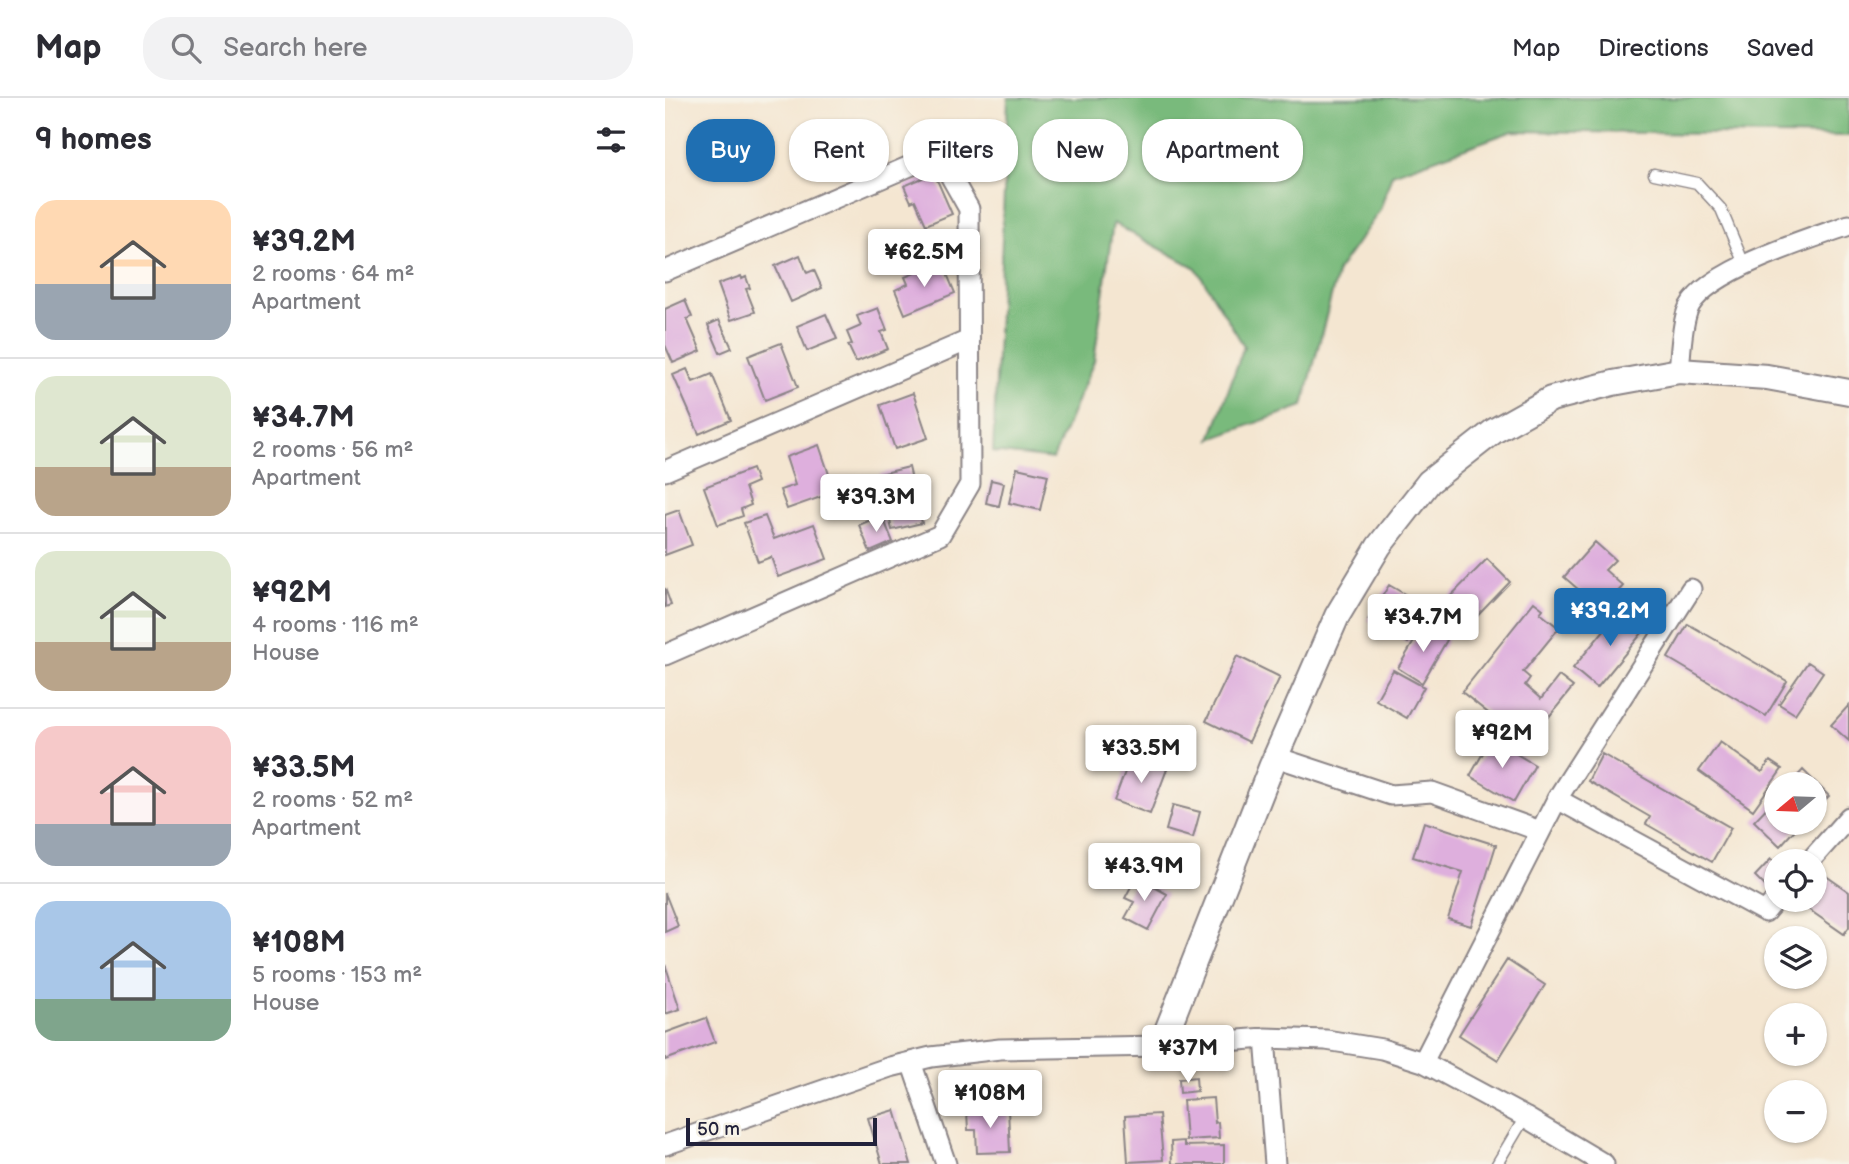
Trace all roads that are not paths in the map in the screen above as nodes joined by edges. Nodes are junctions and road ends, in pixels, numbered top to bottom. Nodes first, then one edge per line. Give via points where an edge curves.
1 (1654, 174) dead end
2 (1849, 225) edge
3 (1744, 264) junction
4 (665, 271) edge
5 (969, 340) junction
6 (1679, 371) junction
7 (1849, 392) edge
8 (665, 471) edge
9 (1691, 589) dead end
10 (665, 655) edge
11 (1276, 757) junction
12 (1557, 799) junction
13 (1849, 817) edge
14 (1541, 831) junction
15 (1821, 849) edge
16 (1764, 911) edge
17 (1265, 1038) junction
18 (1161, 1046) junction
19 (911, 1062) junction
20 (1423, 1062) junction
21 (1525, 1117) junction
22 (665, 1145) edge
23 (946, 1164) edge
24 (1275, 1164) edge
25 (1497, 1164) edge
26 (1604, 1164) edge

1 - 3 lane via 1697,183 1721,209
2 - 3 street
3 - 6 street via 1708,284 1687,310
4 - 5 street via 938,154 968,209
5 - 8 street
5 - 10 street via 970,484 940,535
6 - 7 street via 1767,377
6 - 11 street via 1551,399 1494,431 1429,482 1379,546 1337,616
9 - 12 street
11 - 14 street via 1391,795 1432,792
11 - 18 street
12 - 14 street
12 - 16 street
13 - 15 street
14 - 20 street
17 - 18 street
17 - 20 street via 1326,1040 1382,1049
17 - 24 street
18 - 19 street via 1000,1049
19 - 22 street
19 - 23 street
20 - 21 street
21 - 25 lane
21 - 26 street

